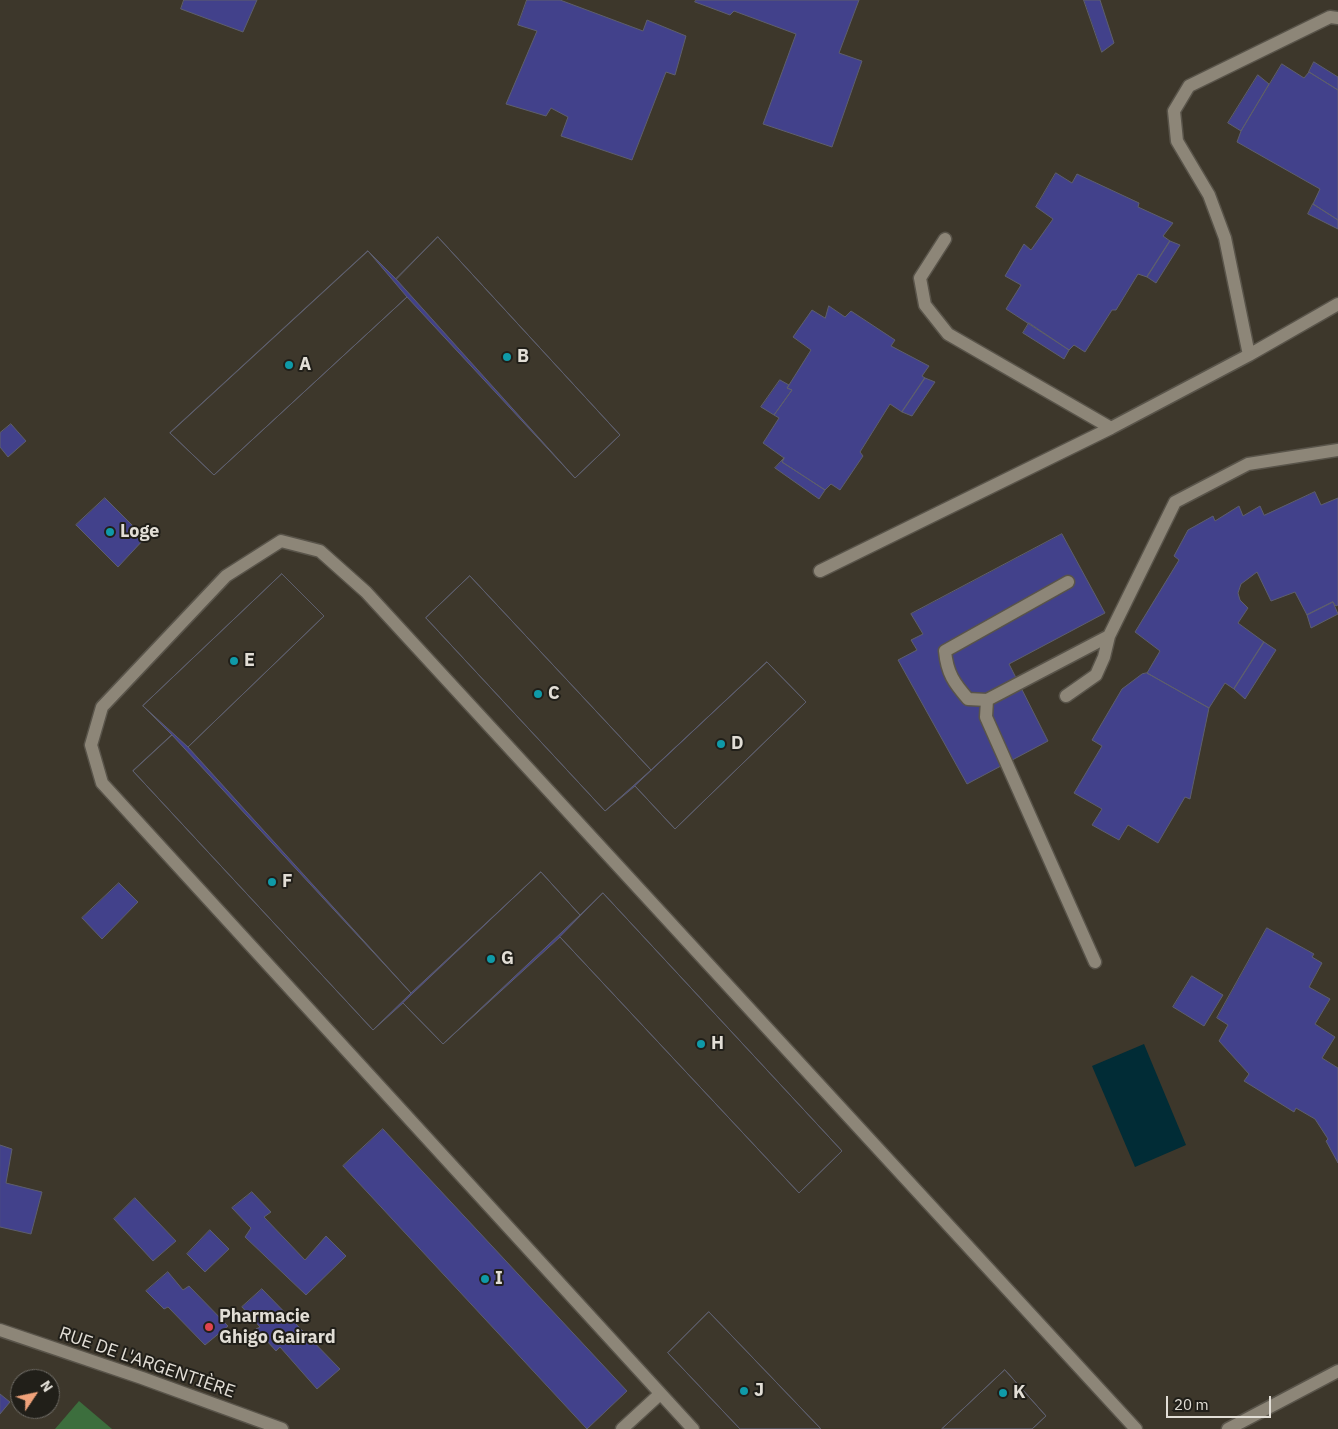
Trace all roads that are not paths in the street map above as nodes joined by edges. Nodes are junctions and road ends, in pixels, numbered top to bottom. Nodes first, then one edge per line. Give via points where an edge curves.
1 (1338, 18) edge
2 (945, 240) dead end
3 (1338, 304) edge
4 (1249, 355) junction
5 (1110, 428) junction
6 (1338, 450) edge
7 (820, 572) dead end
8 (1068, 582) dead end
9 (1109, 636) junction
10 (1066, 696) dead end
11 (987, 700) junction
12 (1095, 962) dead end
13 (0, 1330) edge
14 (1338, 1371) edge
15 (660, 1394) junction
16 (282, 1429) edge
17 (622, 1429) edge
18 (693, 1429) edge
19 (1136, 1429) edge
20 (1228, 1429) edge

1 - 4 street via 1330,17 1190,86 1174,111 1178,141 1209,195 1225,238
2 - 5 street via 920,278 925,306 948,334
3 - 4 street
4 - 5 street
5 - 7 street
6 - 9 street via 1248,464 1175,502
8 - 11 street via 946,651 947,665 955,684 968,699
9 - 10 street via 1096,675
9 - 11 street
11 - 12 street via 986,718
13 - 16 street, RUE DE L'ARGENTIÈRE
14 - 20 street
15 - 17 street
15 - 18 street
15 - 19 street via 102,783 91,745 102,707 226,576 281,540 320,550 366,592

